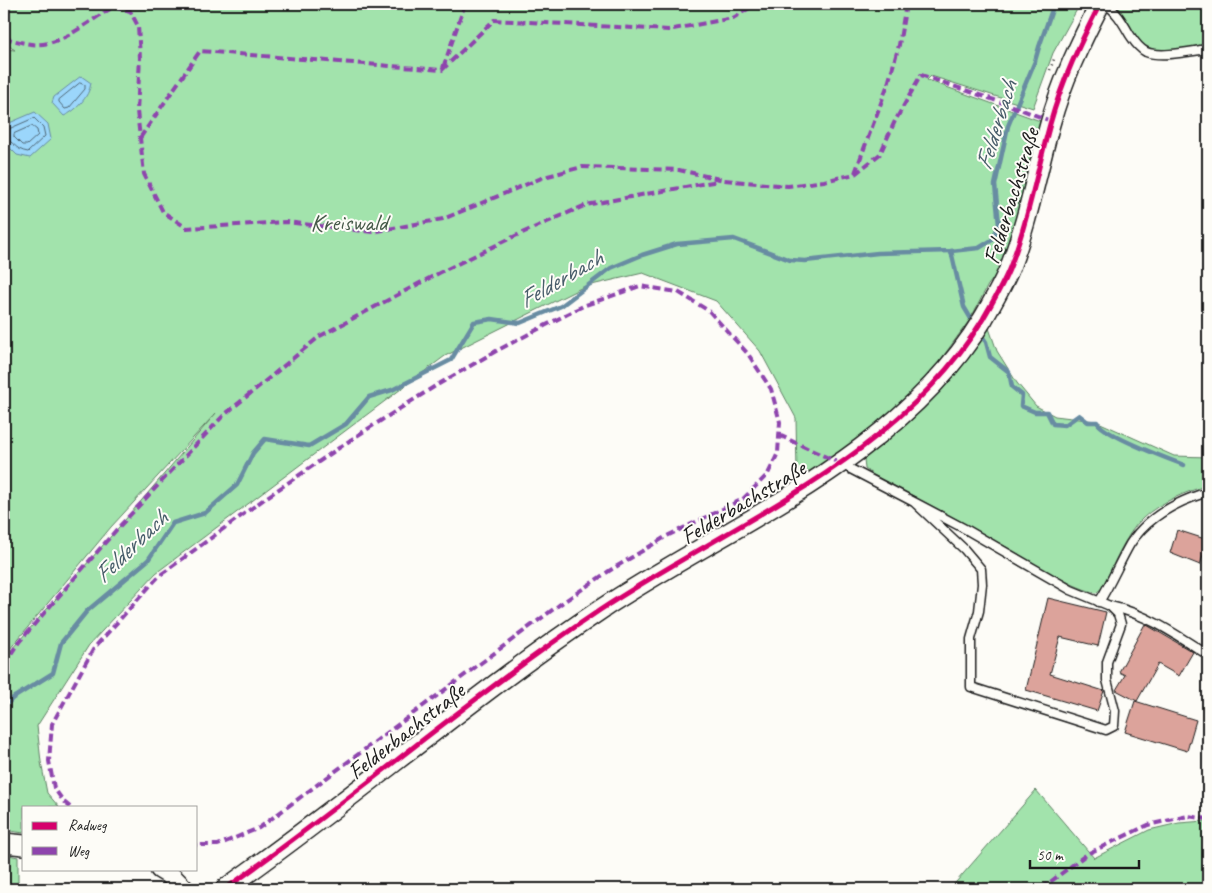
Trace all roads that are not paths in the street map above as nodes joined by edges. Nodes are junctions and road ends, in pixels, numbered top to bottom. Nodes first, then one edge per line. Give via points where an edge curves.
1 (1100, 4) edge
2 (1106, 4) edge
3 (1208, 49) edge
4 (839, 464) junction
5 (1208, 492) edge
6 (914, 502) junction
7 (1099, 602) junction
8 (1110, 606) junction
9 (1208, 655) edge
10 (4, 843) edge
11 (22, 845) edge
12 (162, 870) edge
13 (184, 889) edge
14 (225, 889) edge

1 - 4 street, Felderbachstraße via 1068,70 1009,270 982,320 939,379 889,427
2 - 3 lane via 1145,51 1153,54
4 - 6 lane
4 - 14 street, Felderbachstraße via 600,610 478,697 274,855
5 - 7 lane via 1156,515 1143,528 1131,543
6 - 7 lane via 1054,581
6 - 8 lane via 981,569 982,584 971,639 971,687 1106,730 1114,726 1115,711 1107,680 1107,662 1121,624 1118,614
7 - 8 lane
8 - 9 lane via 1158,624
10 - 11 street
12 - 13 street

